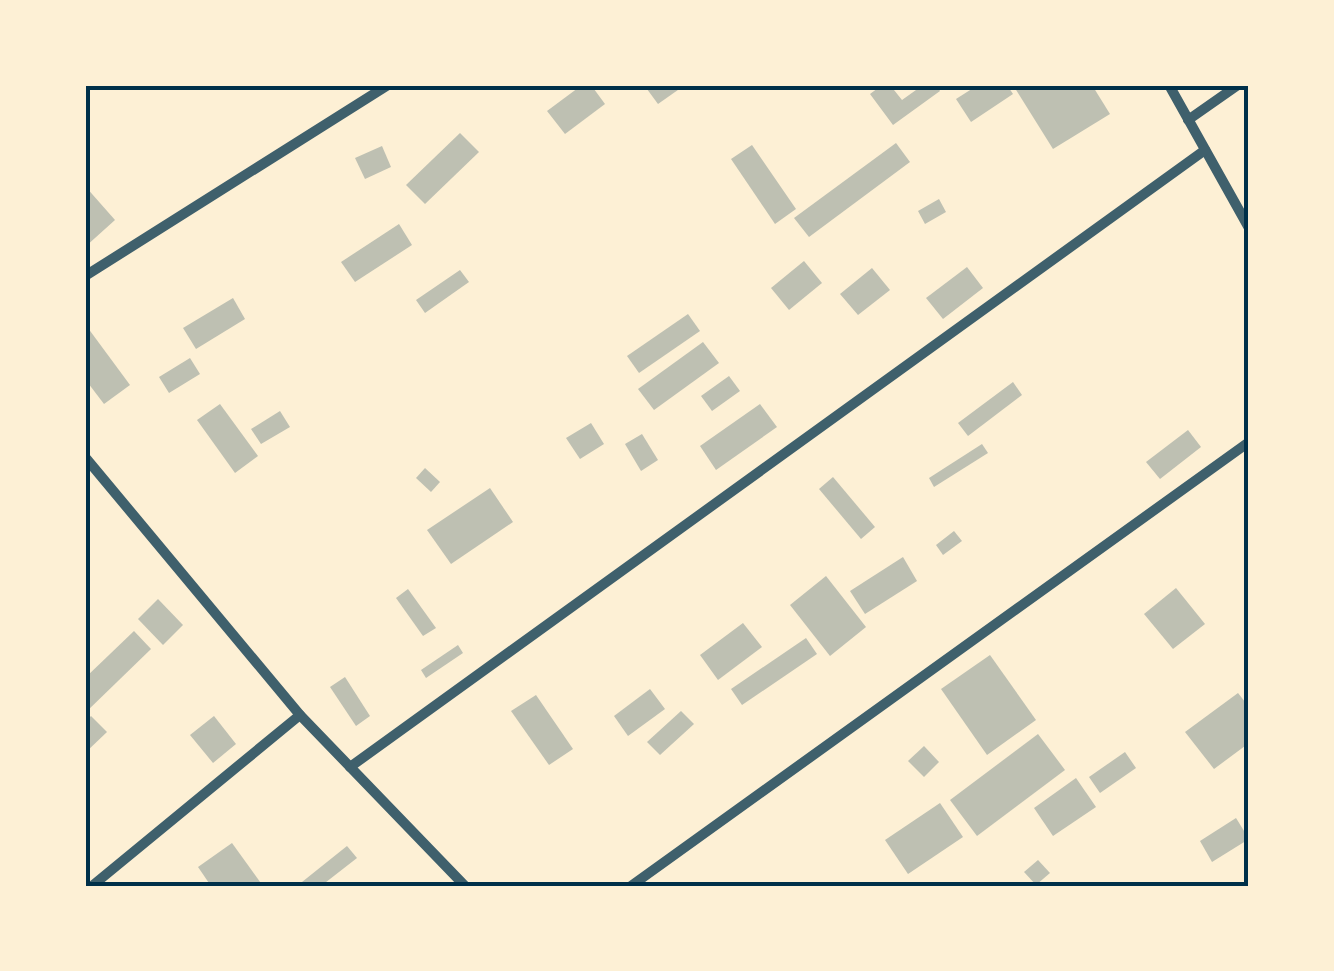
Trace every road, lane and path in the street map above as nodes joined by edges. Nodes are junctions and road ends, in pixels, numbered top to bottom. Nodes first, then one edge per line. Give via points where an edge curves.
1 (388, 85) edge
2 (1169, 85) edge
3 (1238, 85) edge
4 (1188, 120) junction
5 (1206, 150) junction
6 (1249, 228) edge
7 (85, 276) edge
8 (1249, 442) edge
9 (85, 457) edge
10 (300, 714) junction
11 (350, 766) junction
12 (92, 886) edge
13 (465, 886) edge
14 (631, 886) edge

1 - 7 street
2 - 4 street
3 - 4 street
4 - 5 street
5 - 6 street
5 - 11 street
8 - 14 street
9 - 10 street
10 - 11 street
10 - 12 street
11 - 13 street

